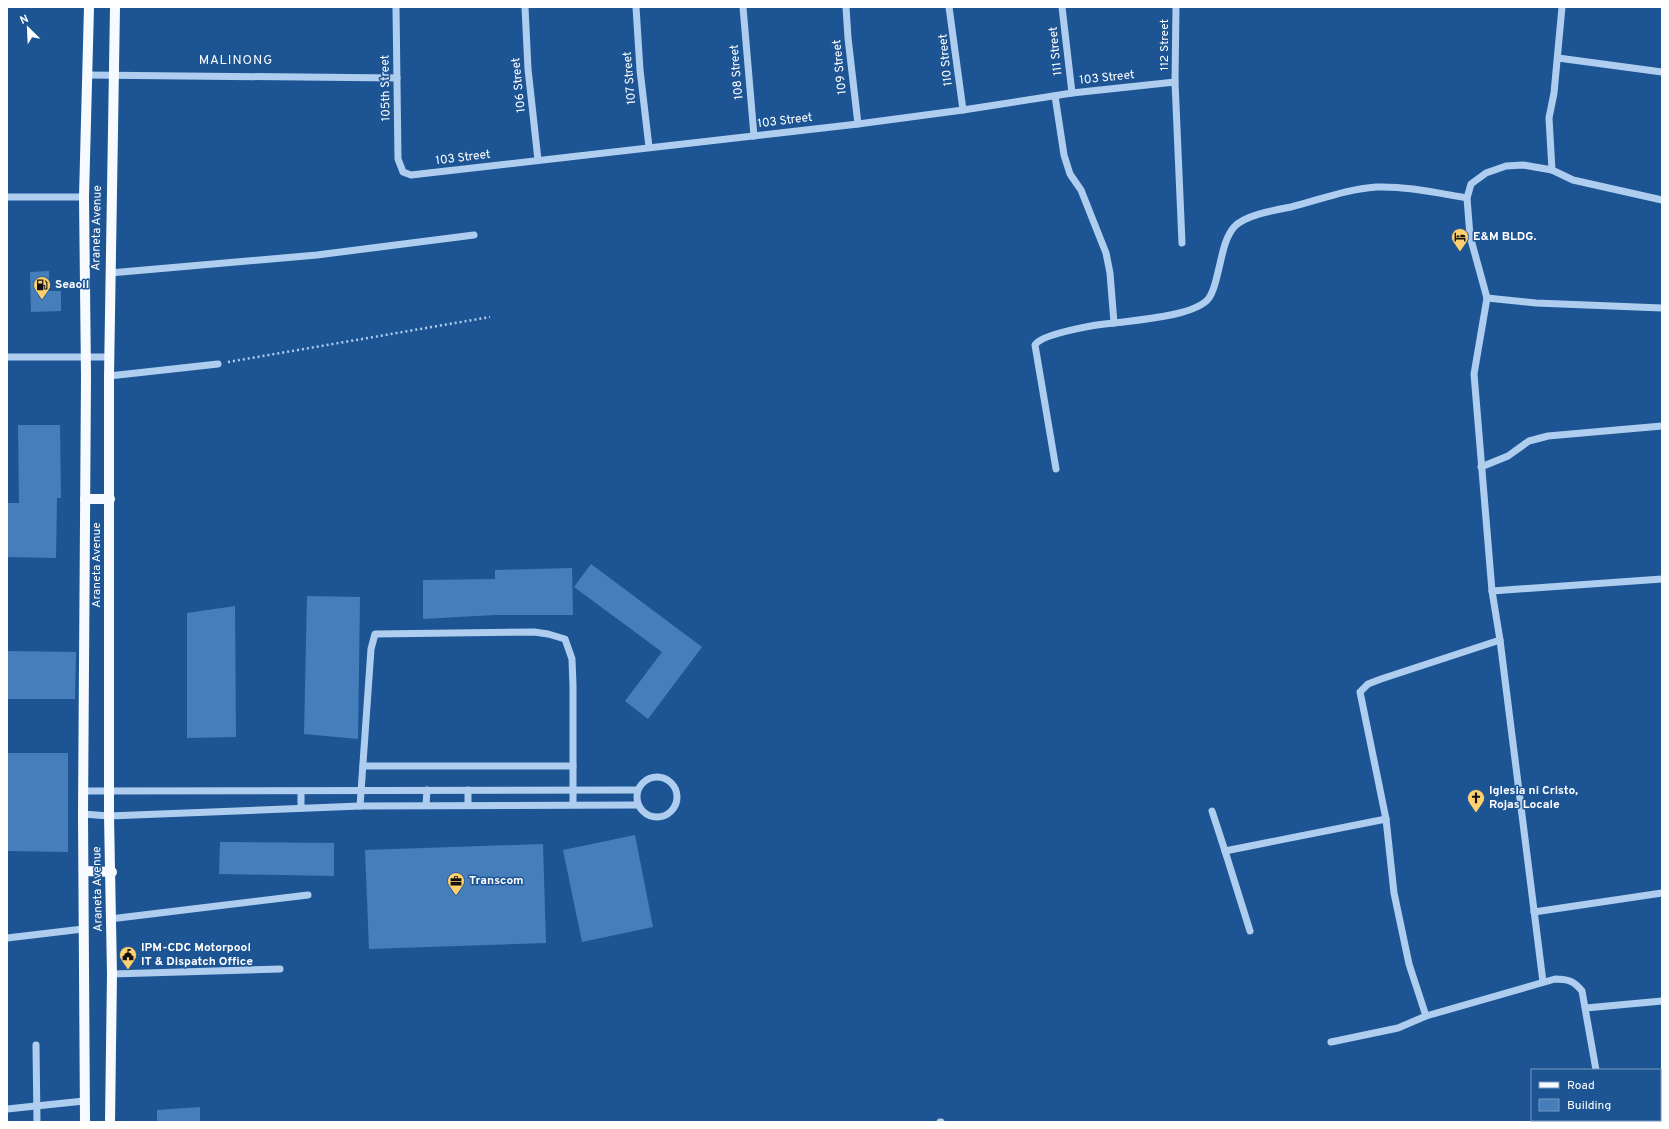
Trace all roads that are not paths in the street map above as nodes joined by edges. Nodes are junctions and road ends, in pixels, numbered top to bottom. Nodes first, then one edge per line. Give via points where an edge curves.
1 (88, 7) edge
2 (115, 7) edge
3 (396, 7) edge
4 (524, 7) edge
5 (636, 7) edge
6 (743, 7) edge
7 (846, 7) edge
8 (949, 7) edge
9 (1062, 7) edge
10 (1176, 7) edge
11 (1562, 7) edge
12 (1558, 58) junction
13 (1662, 72) edge
14 (87, 75) junction
15 (113, 76) junction
16 (397, 78) junction
17 (1175, 82) junction
18 (1072, 93) junction
19 (1055, 96) junction
20 (963, 110) junction
21 (858, 124) junction
22 (754, 136) junction
23 (649, 147) junction
24 (538, 160) junction
25 (401, 167) joint
26 (1552, 170) junction
27 (7, 197) edge
28 (84, 197) junction
29 (1466, 198) junction
30 (1662, 200) edge
31 (474, 236) dead end
32 (1182, 243) dead end
33 (110, 273) junction
34 (1487, 298) junction
35 (1662, 308) edge
36 (1114, 323) junction
37 (7, 357) edge
38 (110, 357) junction
39 (86, 358) junction
40 (218, 364) road end
41 (109, 376) junction
42 (1662, 426) edge
43 (1481, 467) junction
44 (1056, 469) dead end
45 (85, 499) junction
46 (110, 499) junction
47 (1662, 580) edge
48 (1492, 591) junction
49 (1500, 640) junction
50 (363, 766) junction
51 (574, 766) junction
52 (360, 790) junction
53 (427, 790) junction
54 (468, 790) junction
55 (573, 790) junction
56 (637, 790) junction
57 (84, 791) junction
58 (110, 791) junction
59 (302, 791) junction
60 (573, 804) junction
61 (468, 805) junction
62 (637, 805) junction
63 (360, 806) junction
64 (426, 806) junction
65 (301, 808) junction
66 (1212, 811) dead end
67 (83, 814) junction
68 (109, 816) junction
69 (1386, 820) junction
70 (1225, 851) junction
71 (84, 871) junction
72 (112, 872) junction
73 (1662, 893) edge
74 (308, 895) dead end
75 (1534, 912) junction
76 (110, 919) junction
77 (83, 929) junction
78 (1250, 931) dead end
79 (7, 938) edge
80 (280, 969) dead end
81 (112, 974) junction
82 (1543, 982) junction
83 (1662, 1001) edge
84 (1586, 1008) junction
85 (1426, 1016) junction
86 (1331, 1042) dead end
87 (36, 1045) dead end
88 (1596, 1069) edge
89 (84, 1101) junction
90 (37, 1106) junction
91 (7, 1109) edge
92 (37, 1122) edge
93 (85, 1122) edge
94 (110, 1122) edge

1 - 14 main road, Araneta Avenue
2 - 15 main road, Araneta Avenue
3 - 16 street, 105th Street
4 - 24 street, 106 Street
5 - 23 street, 107 Street
6 - 22 street, 108 Street
7 - 21 street, 109 Street
8 - 20 street, 110 Street
9 - 18 street, 111 Street
10 - 17 street, 112 Street
11 - 12 street
12 - 13 street
12 - 26 street via 1549,118
14 - 15 street
14 - 28 main road, Araneta Avenue
15 - 16 street
15 - 33 main road, Araneta Avenue
16 - 25 street, 105th Street via 398,159
17 - 18 street, 103 Street
17 - 32 street, 112 Street
18 - 19 street, 103 Street
19 - 20 street, 103 Street
19 - 36 street via 1064,155 1070,174 1081,190 1106,254
20 - 21 street, 103 Street
21 - 22 street, 103 Street
22 - 23 street, 103 Street
23 - 24 street, 103 Street
24 - 25 street, 103 Street via 416,176 406,174
26 - 29 street via 1523,165 1506,166 1486,173 1471,184
26 - 30 street via 1573,180
27 - 28 street
28 - 39 main road, Araneta Avenue
29 - 34 street via 1470,236
29 - 36 street via 1404,188 1376,187 1353,190 1266,212 1235,227 1226,240 1212,292 1202,306 1188,312
31 - 33 street via 317,255
33 - 38 main road, Araneta Avenue
34 - 35 street via 1536,303
34 - 43 street via 1474,374
36 - 44 street via 1093,325 1042,339 1035,345
37 - 39 street
38 - 39 street
38 - 41 main road, Araneta Avenue
39 - 45 main road, Araneta Avenue
40 - 41 street
41 - 46 main road, Araneta Avenue
42 - 43 street via 1548,436 1529,441 1508,456
43 - 48 street
45 - 46 main road
45 - 57 main road, Araneta Avenue
46 - 58 main road, Araneta Avenue
47 - 48 street
48 - 49 street
49 - 69 street via 1381,679 1368,684 1360,692
49 - 75 street
50 - 51 street
50 - 51 street via 371,649 375,634 534,632 565,639 572,658
50 - 52 street
51 - 55 street
52 - 53 street
52 - 59 street
52 - 63 street
53 - 54 street
53 - 64 street
54 - 55 street
54 - 61 street
55 - 56 street
55 - 60 street
56 - 62 street
56 - 62 street via 642,782 650,777 666,778 677,792 677,804 670,814 655,818 647,816
57 - 58 street
57 - 67 main road, Araneta Avenue
58 - 59 street
58 - 68 main road, Araneta Avenue
59 - 65 street
60 - 61 street
60 - 62 street
61 - 64 street
63 - 64 street
63 - 65 street
65 - 68 street
66 - 70 street
67 - 68 street
67 - 71 main road, Araneta Avenue
68 - 72 main road, Araneta Avenue
69 - 70 street
69 - 85 street via 1394,893 1409,964
70 - 78 street
71 - 72 main road
71 - 77 main road, Araneta Avenue
72 - 76 main road, Araneta Avenue
73 - 75 street
74 - 76 street
75 - 82 street
76 - 81 main road, Araneta Avenue
77 - 79 street
77 - 89 main road, Araneta Avenue
80 - 81 street
81 - 94 main road, Araneta Avenue
82 - 84 street via 1555,979 1574,982 1582,991
82 - 85 street
83 - 84 street
84 - 88 street
85 - 86 street via 1398,1028
87 - 90 street
89 - 90 street
89 - 93 main road, Araneta Avenue
90 - 91 street
90 - 92 street

